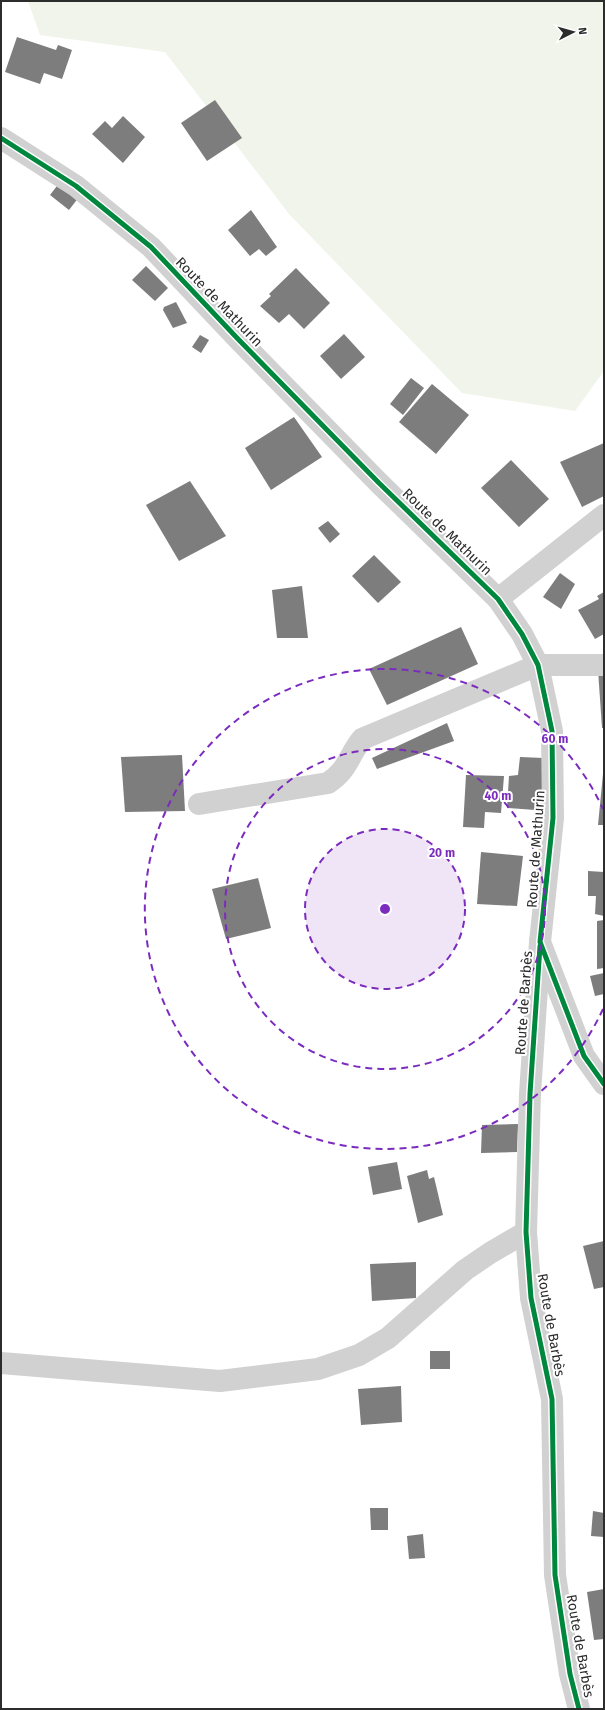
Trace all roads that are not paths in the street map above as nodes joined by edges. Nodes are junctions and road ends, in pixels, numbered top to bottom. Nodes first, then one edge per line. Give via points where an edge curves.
1 (1, 138) edge
2 (604, 515) edge
3 (498, 600) junction
4 (538, 665) junction
5 (604, 665) edge
6 (200, 804) dead end
7 (540, 942) junction
8 (604, 1084) edge
9 (526, 1232) junction
10 (1, 1363) edge
11 (579, 1709) edge

1 - 3 street, Route de Mathurin via 76,186 151,247 373,477
2 - 3 street
3 - 4 street, Route de Mathurin via 522,634
4 - 5 street
4 - 6 street via 362,739 339,776 328,783
4 - 7 street, Route de Mathurin via 552,731 553,782 553,818
7 - 8 street, Route de Mathurin via 584,1056
7 - 9 street, Route de Barbès via 530,1094
9 - 10 street via 466,1270 388,1338 359,1355 318,1369 220,1381
9 - 11 street, Route de Barbès via 531,1298 552,1399 555,1575 570,1674

